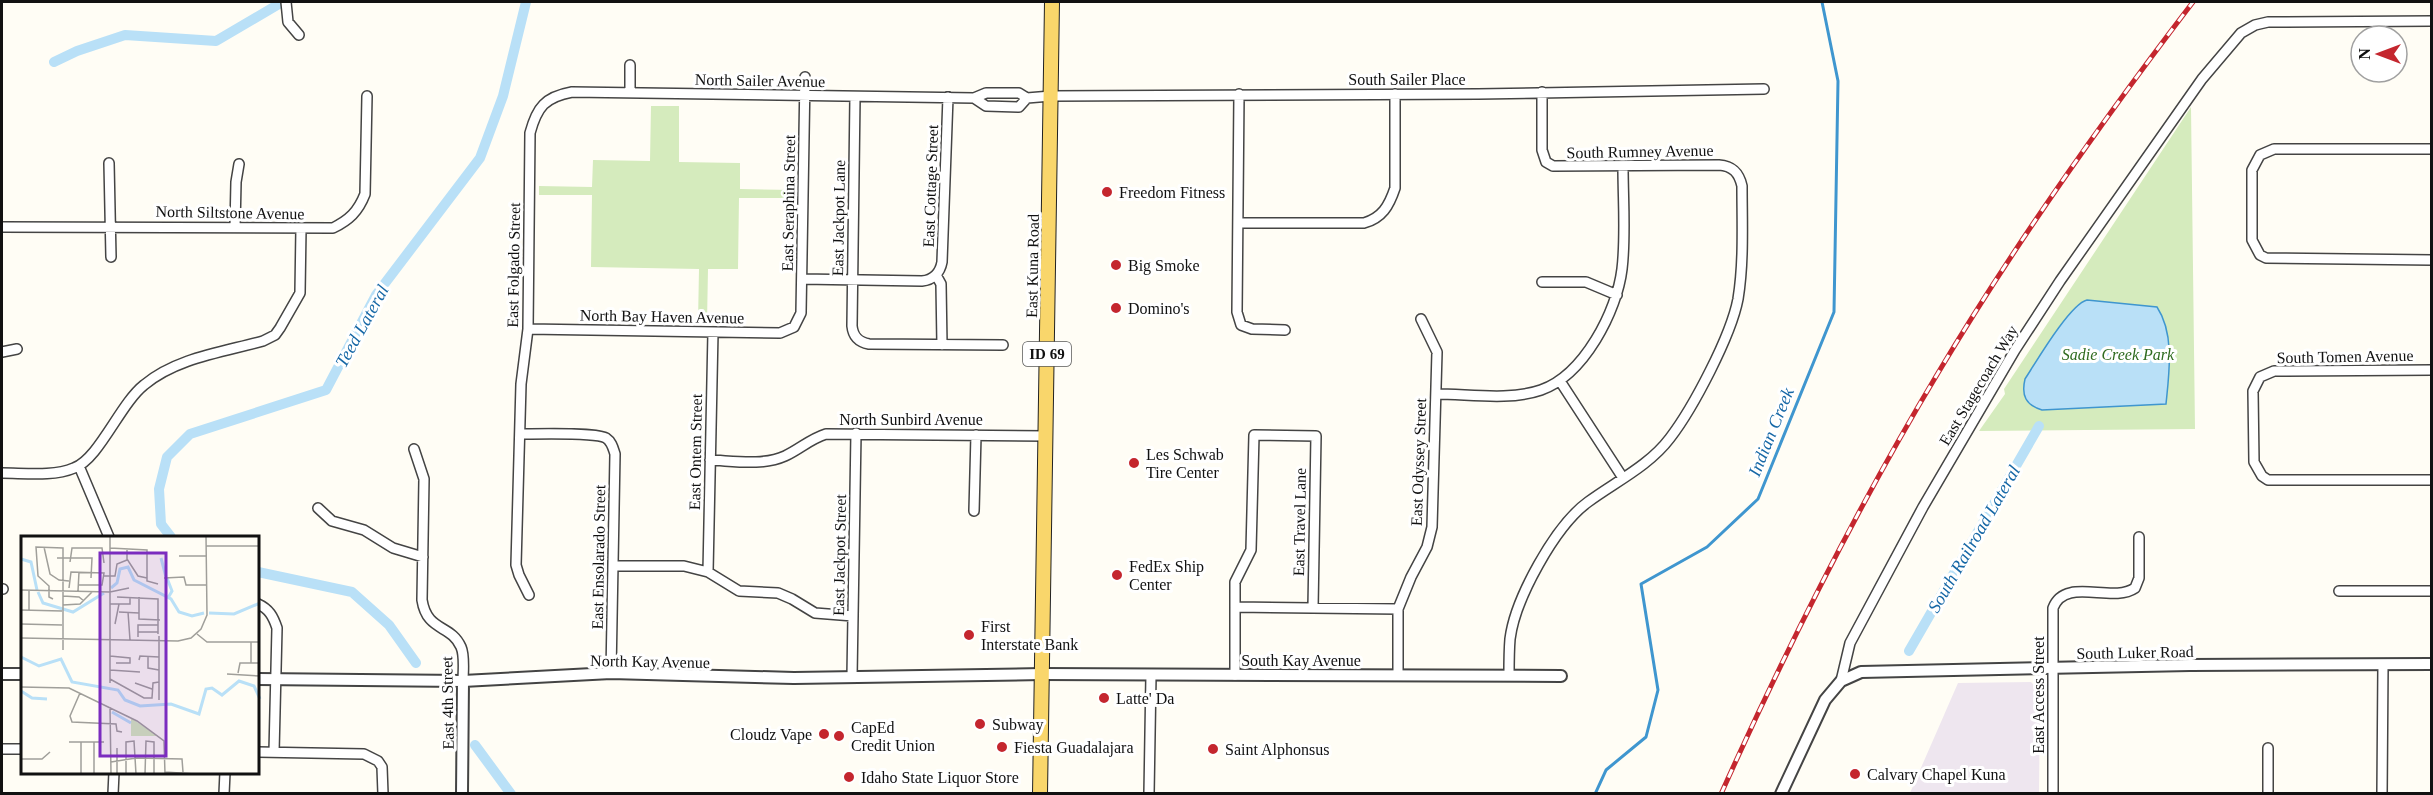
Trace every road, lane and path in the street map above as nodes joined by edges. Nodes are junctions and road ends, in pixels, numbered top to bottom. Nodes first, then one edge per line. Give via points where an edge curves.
1 (286, 2) edge
2 (1052, 2) edge
3 (2432, 21) edge
4 (299, 35) dead end
5 (630, 65) dead end
6 (805, 77) dead end
7 (1764, 89) dead end
8 (1542, 92) junction
9 (630, 93) junction
10 (1239, 94) junction
11 (1395, 94) junction
12 (367, 96) dead end
13 (804, 96) junction
14 (1051, 96) junction
15 (855, 97) junction
16 (948, 97) junction
17 (546, 101) joint
18 (2432, 149) edge
19 (110, 163) dead end
20 (239, 164) dead end
21 (1623, 167) junction
22 (1238, 223) junction
23 (110, 226) junction
24 (2, 227) edge
25 (235, 227) junction
26 (301, 228) junction
27 (111, 257) dead end
28 (2432, 260) edge
29 (936, 275) junction
30 (802, 279) junction
31 (852, 280) junction
32 (1542, 282) dead end
33 (1617, 295) junction
34 (1421, 319) dead end
35 (794, 327) joint
36 (528, 329) junction
37 (1285, 330) dead end
38 (713, 332) junction
39 (942, 345) junction
40 (1003, 345) dead end
41 (17, 349) dead end
42 (2, 352) edge
43 (2432, 370) edge
44 (1560, 381) junction
45 (1436, 394) junction
46 (856, 433) junction
47 (520, 434) junction
48 (976, 435) junction
49 (1046, 436) junction
50 (414, 449) dead end
51 (710, 460) junction
52 (79, 466) junction
53 (2, 472) edge
54 (1623, 478) junction
55 (2432, 480) edge
56 (318, 508) dead end
57 (975, 511) dead end
58 (109, 536) edge
59 (2139, 537) dead end
60 (423, 557) junction
61 (613, 566) junction
62 (708, 572) junction
63 (2339, 591) dead end
64 (2432, 591) edge
65 (529, 595) dead end
66 (262, 606) edge
67 (1235, 607) junction
68 (1313, 608) junction
69 (1398, 609) junction
70 (853, 616) junction
71 (2432, 664) edge
72 (2383, 665) junction
73 (2054, 669) junction
74 (610, 673) junction
75 (2, 674) edge
76 (21, 674) edge
77 (1042, 674) junction
78 (1151, 675) junction
79 (1235, 675) junction
80 (1398, 675) junction
81 (1509, 675) junction
82 (1561, 676) dead end
83 (852, 677) junction
84 (260, 679) edge
85 (276, 679) junction
86 (463, 681) junction
87 (1841, 681) junction
88 (2268, 748) dead end
89 (2, 749) edge
90 (21, 749) edge
91 (260, 752) edge
92 (274, 752) junction
93 (114, 774) edge
94 (225, 774) edge
95 (113, 794) edge
96 (224, 794) edge
97 (383, 794) edge
98 (462, 794) edge
99 (1040, 794) edge
100 (1149, 794) edge
101 (1780, 794) edge
102 (2053, 794) edge
103 (2268, 794) edge
104 (2382, 794) edge

1 - 4 street via 288,22
2 - 14 main road, East Kuna Road / ID 69
3 - 87 street, East Stagecoach Way via 2268,22 2241,33 2202,79 2124,188 2015,350 1850,643
5 - 9 street
6 - 13 street, East Seraphina Street
7 - 8 street, South Sailer Place
8 - 11 street, South Sailer Place
8 - 21 street, South Rumney Avenue via 1542,150 1546,162 1561,167
9 - 13 street, North Sailer Avenue
9 - 17 street, North Sailer Avenue via 572,92
10 - 11 street, South Sailer Place
10 - 14 street, South Sailer Place
10 - 22 street
11 - 22 street via 1395,188 1390,202 1374,220
12 - 26 street, North Siltstone Avenue via 365,194 359,208 333,228
13 - 15 street, North Sailer Avenue
13 - 30 street, East Seraphina Street
14 - 16 street, North Sailer Avenue via 1027,98 1019,93 986,93 974,98
14 - 49 main road, East Kuna Road / ID 69
15 - 16 street, North Sailer Avenue
15 - 31 street, East Jackpot Lane
16 - 29 street, East Cottage Street via 942,262
17 - 36 street, East Folgado Street via 535,115 530,133
18 - 28 street via 2274,149 2260,155 2252,170 2252,240 2260,255 2273,260
19 - 23 street
20 - 25 street
21 - 33 street via 1622,267
21 - 54 street, South Rumney Avenue via 1719,165 1734,169 1742,186 1742,273 1730,328 1688,412 1669,440
22 - 37 street via 1237,312 1241,325
23 - 24 street, North Siltstone Avenue
23 - 25 street, North Siltstone Avenue
23 - 27 street
25 - 26 street, North Siltstone Avenue
26 - 52 street via 300,293 275,335 181,363 156,376 129,398 91,456
29 - 31 street via 922,281
29 - 39 street via 941,284
30 - 31 street
30 - 35 street, East Seraphina Street via 801,313
31 - 39 street, East Jackpot Lane via 852,326 856,338 869,344
32 - 33 street via 1586,282
33 - 44 street via 1582,361
34 - 45 street, East Odyssey Street via 1437,352
35 - 38 street, North Bay Haven Avenue via 780,333
36 - 38 street, North Bay Haven Avenue
36 - 47 street, East Folgado Street
38 - 51 street, East Ontem Street
39 - 40 street
41 - 42 street
43 - 55 street, South Tomen Avenue via 2274,371 2260,377 2253,391 2254,462 2262,476 2275,481
44 - 45 street via 1520,395
44 - 54 street
45 - 69 street, East Odyssey Street via 1432,526 1427,547
46 - 48 street, North Sunbird Avenue
46 - 51 street, North Sunbird Avenue via 815,437 776,459
46 - 70 street, East Jackpot Street
47 - 61 street, East Ensolarado Street via 604,436 611,443 615,454
47 - 65 street, East Folgado Street via 516,565
48 - 49 street, North Sunbird Avenue
48 - 57 street
49 - 77 main road, East Kuna Road / ID 69
50 - 60 street, East 4th Street via 424,479
51 - 62 street, East Ontem Street
52 - 53 street via 58,472
52 - 58 street
54 - 81 street via 1585,504 1539,564 1518,608 1510,637
56 - 60 street via 332,520
59 - 73 street, East Access Street via 2139,578 2135,588 2126,592 2068,593 2059,598 2053,609
60 - 86 street, East 4th Street via 424,612 430,621 450,633 461,648
61 - 62 street via 684,566
61 - 74 street, East Ensolarado Street
62 - 70 street via 739,591 778,593 815,613
63 - 64 street
66 - 85 street via 274,617 277,628
67 - 68 street
67 - 68 street, East Travel Lane via 1235,582 1251,550 1254,435 1316,436
67 - 79 street
68 - 69 street
69 - 80 street, East Odyssey Street
70 - 83 street, East Jackpot Street
71 - 72 street, South Luker Road
72 - 73 street, South Luker Road
72 - 104 street
73 - 87 street, South Luker Road via 1861,672
73 - 102 street, East Access Street
74 - 83 street, North Kay Avenue
74 - 86 street, North Kay Avenue
75 - 76 street
77 - 78 street, South Kay Avenue
77 - 83 street, North Kay Avenue
77 - 99 main road, ID 69
78 - 79 street, South Kay Avenue
78 - 100 street
79 - 80 street, South Kay Avenue
80 - 81 street, South Kay Avenue
81 - 82 street, South Kay Avenue
84 - 85 street, North Kay Avenue
85 - 86 street, North Kay Avenue
85 - 92 street
86 - 98 street, East 4th Street
87 - 101 street, East Stagecoach Way via 1825,700
88 - 103 street
89 - 90 street
91 - 92 street
92 - 97 street via 364,754 378,761 384,775
93 - 95 street
94 - 96 street

